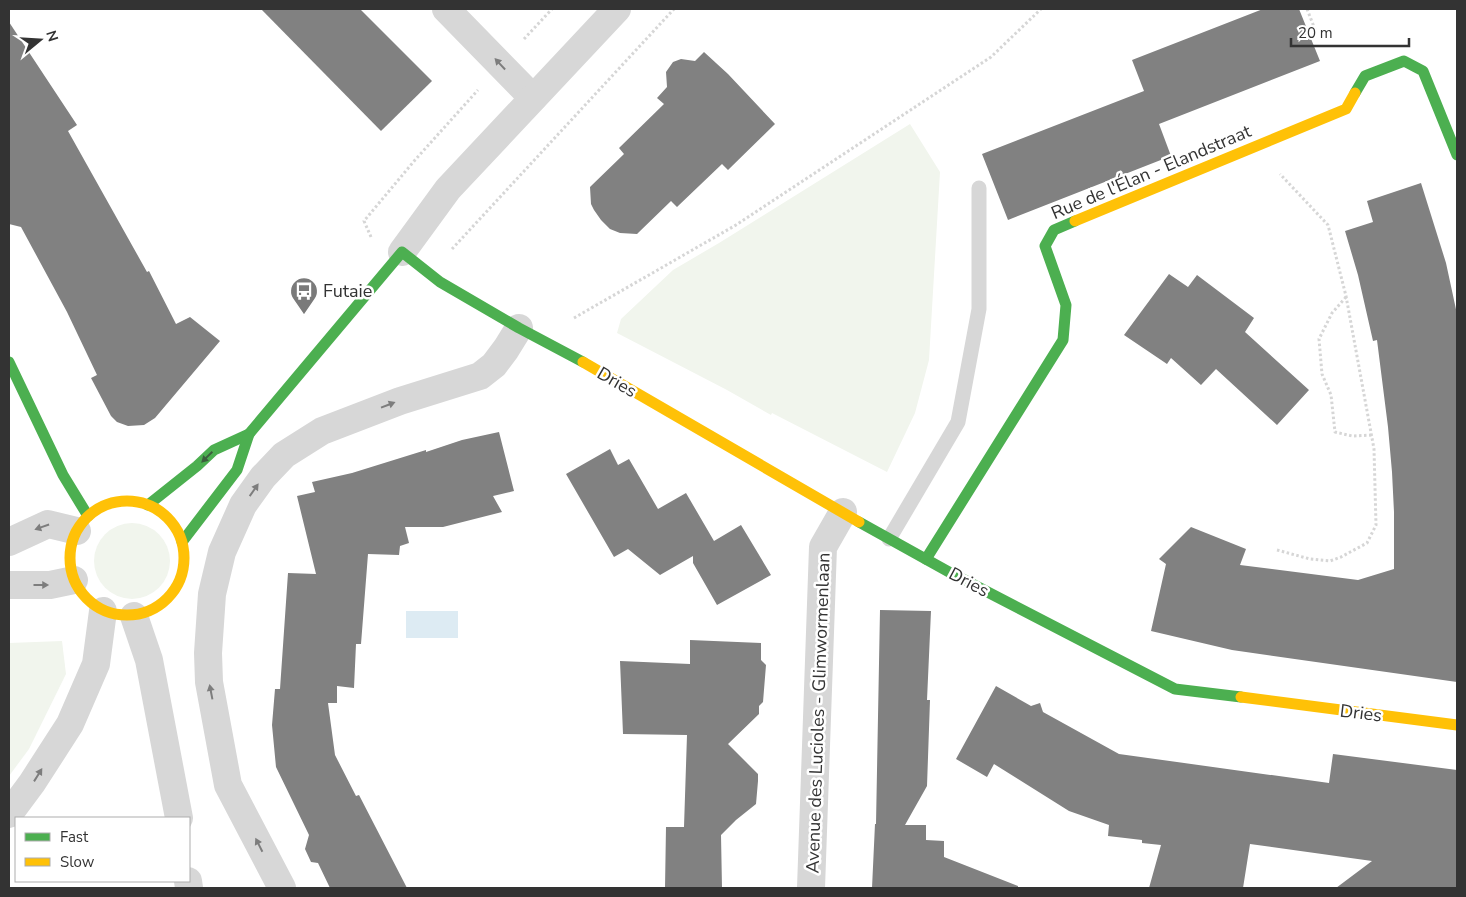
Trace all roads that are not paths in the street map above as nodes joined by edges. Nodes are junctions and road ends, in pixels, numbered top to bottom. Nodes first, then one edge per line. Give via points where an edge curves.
1 (446, 9) edge
2 (618, 9) edge
3 (534, 98) junction
4 (1457, 155) edge
5 (979, 188) dead end
6 (394, 262) junction
7 (519, 328) junction
8 (9, 362) edge
9 (249, 434) junction
10 (148, 505) junction
11 (843, 512) junction
12 (82, 523) junction
13 (889, 539) junction
14 (9, 542) edge
15 (182, 542) junction
16 (926, 559) junction
17 (74, 580) junction
18 (9, 585) edge
19 (103, 611) junction
20 (134, 616) junction
21 (1457, 725) edge
22 (9, 814) edge
23 (179, 817) edge
24 (282, 888) edge
25 (811, 888) edge

3 -> 1 street
2 - 3 street
3 - 6 street via 448,189
4 - 16 street, Rue de l'Élan - Elandstraat via 1423,71 1404,61 1365,76 1346,108 1054,230 1045,246 1066,305 1063,340
5 - 13 lane via 979,309 958,422
6 - 7 street, Dries via 429,273
6 - 9 street
7 - 11 street, Dries
24 -> 7 street via 228,785 209,682 212,594 230,533 248,498 284,455 322,431 400,401 480,376 494,365
8 - 12 street via 63,475
9 -> 10 street via 214,450
9 - 15 street via 237,470
10 - 12 street via 126,501 106,505
10 - 15 street via 164,513
11 - 13 street, Dries
11 - 25 street, Avenue des Lucioles - Glimwormenlaan via 823,547
12 -> 14 street via 48,524
12 - 17 street via 71,546
13 - 16 street, Dries
15 - 20 street via 185,559 176,590 164,603
16 - 21 street, Dries via 1175,689
18 -> 17 street via 50,585
17 - 19 street via 86,598
19 - 20 street
22 -> 19 street via 70,724 96,664
20 - 23 street via 149,660

